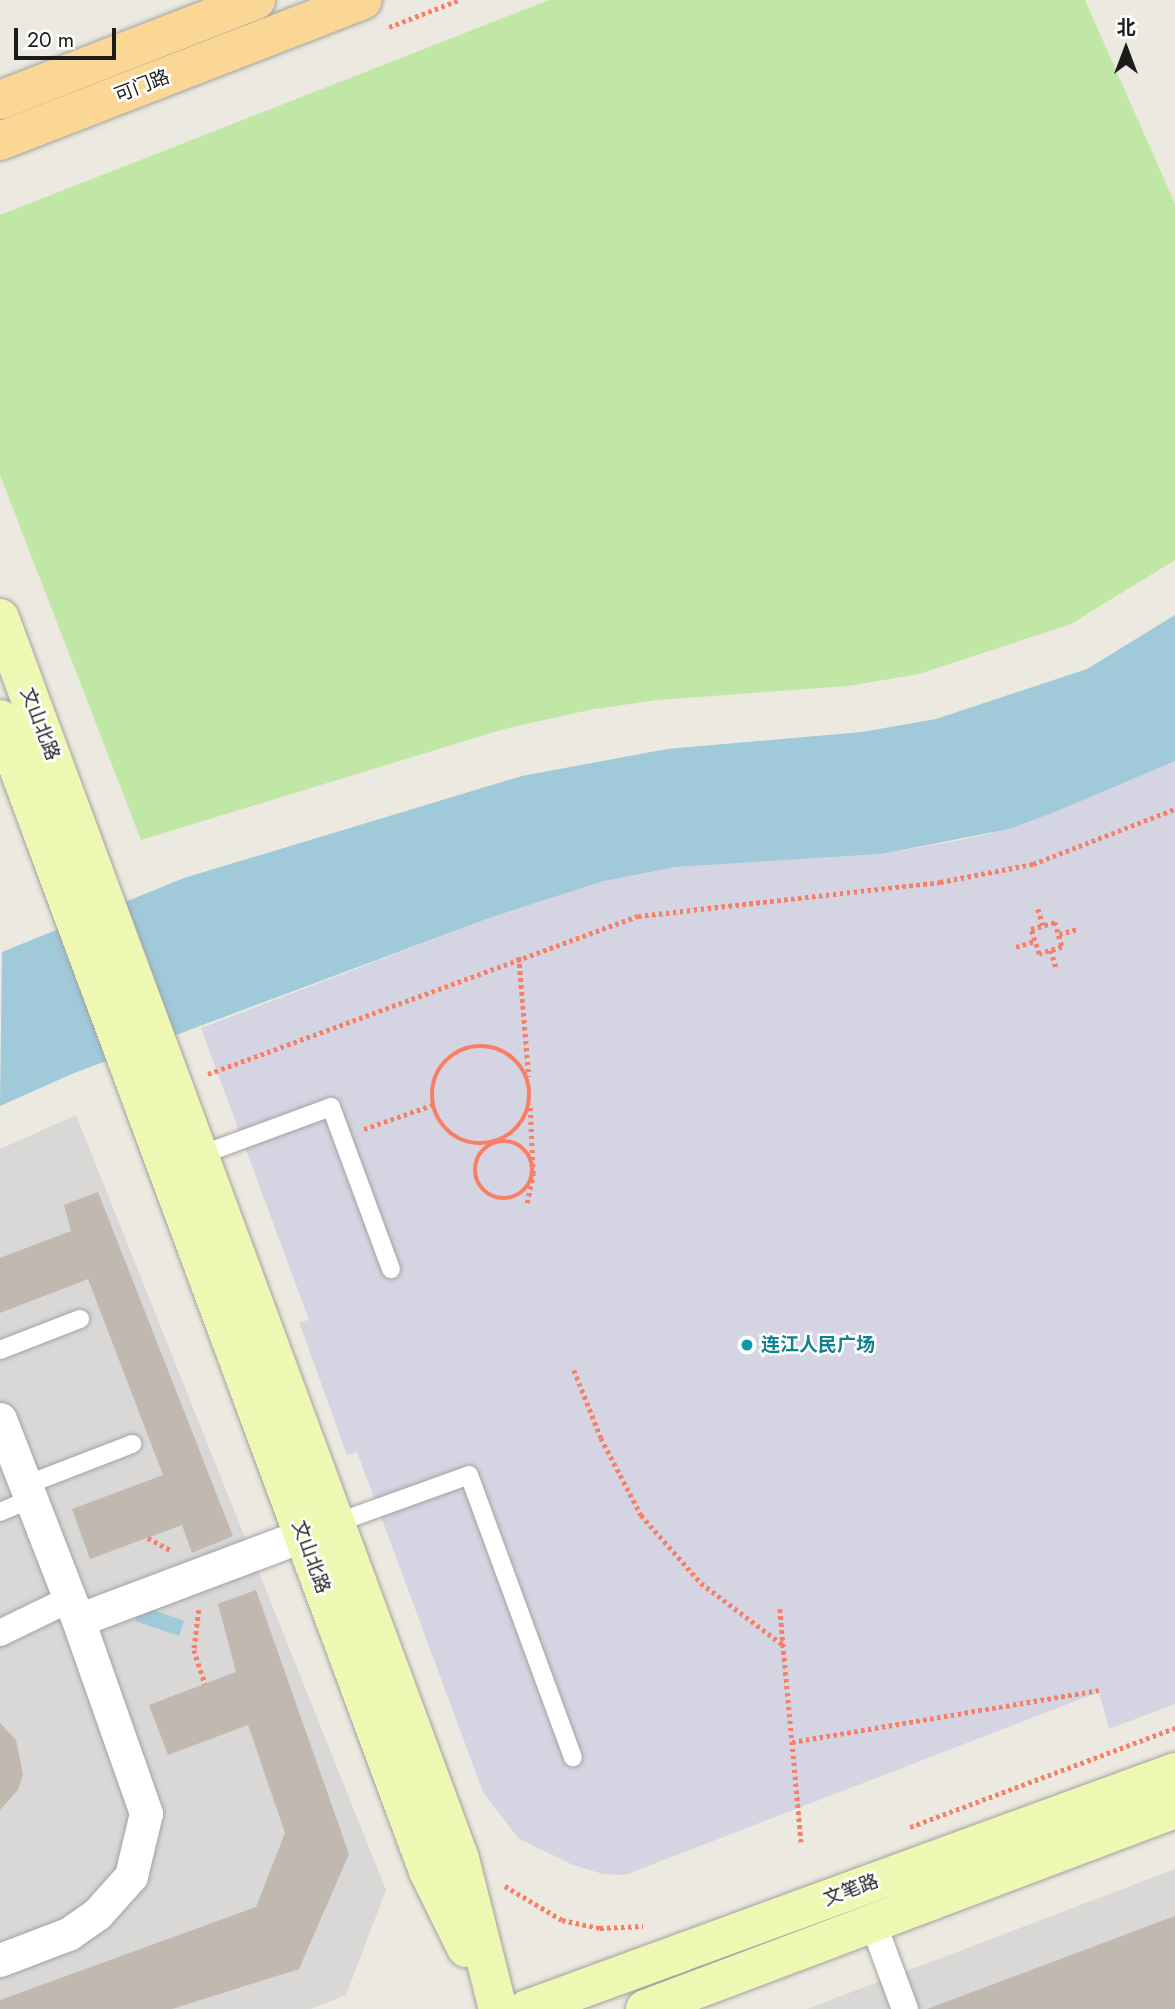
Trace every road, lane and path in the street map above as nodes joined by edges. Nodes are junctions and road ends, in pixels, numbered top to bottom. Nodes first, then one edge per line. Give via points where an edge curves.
1 (256, 0) edge
2 (363, 0) edge
3 (0, 100) edge
4 (0, 141) edge
5 (0, 618) edge
6 (0, 719) edge
7 (1175, 809) edge
8 (1038, 909) dead end
9 (1043, 925) junction
10 (1078, 929) dead end
11 (1059, 934) junction
12 (1035, 941) junction
13 (1016, 947) dead end
14 (1051, 950) junction
15 (519, 956) junction
16 (1056, 967) dead end
17 (175, 1087) junction
18 (530, 1090) junction
19 (432, 1105) junction
20 (342, 1137) junction
21 (496, 1142) junction
22 (183, 1162) junction
23 (533, 1174) junction
24 (527, 1203) dead end
25 (391, 1269) dead end
26 (80, 1319) dead end
27 (0, 1350) edge
28 (574, 1370) dead end
29 (0, 1419) edge
30 (132, 1444) dead end
31 (28, 1492) junction
32 (0, 1512) edge
33 (319, 1529) junction
34 (74, 1609) junction
35 (780, 1609) dead end
36 (0, 1633) edge
37 (783, 1645) junction
38 (1099, 1690) dead end
39 (1175, 1728) edge
40 (792, 1742) junction
41 (573, 1756) dead end
42 (1175, 1772) edge
43 (1175, 1809) edge
44 (904, 1829) dead end
45 (801, 1842) dead end
46 (460, 1859) junction
47 (873, 1923) junction
48 (645, 1926) dead end
49 (0, 1960) edge
50 (497, 2009) edge
51 (527, 2009) edge
52 (645, 2009) edge
53 (905, 2009) edge

1 - 3 main road, 可门路
2 - 4 main road, 可门路
5 - 17 main road, 文山北路
6 - 17 main road, 文山北路 via 52,859
7 - 15 path via 1033,864 940,882 638,916
8 - 9 path
9 - 11 path via 1055,922
9 - 12 path via 1031,929
10 - 11 path
11 - 14 path via 1062,947
12 - 13 path
12 - 14 path via 1039,954
14 - 16 path
15 - 17 path
15 - 18 path
17 - 22 main road, 文山北路
18 - 19 path via 526,1075 504,1052 473,1047 458,1052 441,1067 432,1089
18 - 21 path via 523,1122
18 - 23 path
19 - 20 path
19 - 21 path via 449,1133 480,1144
20 - 22 lane via 331,1107
20 - 25 lane
21 - 23 path via 523,1148
21 - 23 path via 481,1153 475,1171 489,1195 517,1196
22 - 33 main road, 文山北路
23 - 24 path
26 - 27 lane
28 - 37 path via 601,1438 640,1515 701,1583
29 - 31 street
30 - 31 lane
31 - 32 lane
31 - 34 street
33 - 34 street
33 - 41 lane via 469,1475
33 - 46 main road, 文山北路
33 - 50 main road, 文山北路 via 428,1871
34 - 36 street
34 - 49 street via 146,1813 144,1833 131,1876 97,1914 68,1934
35 - 37 path
37 - 40 path
38 - 40 path
39 - 44 path
40 - 45 path
42 - 51 main road, 文笔路
43 - 47 main road, 文笔路
46 - 48 path via 562,1920 600,1928
46 - 50 main road, 文山北路
47 - 52 main road, 文笔路
47 - 53 street

